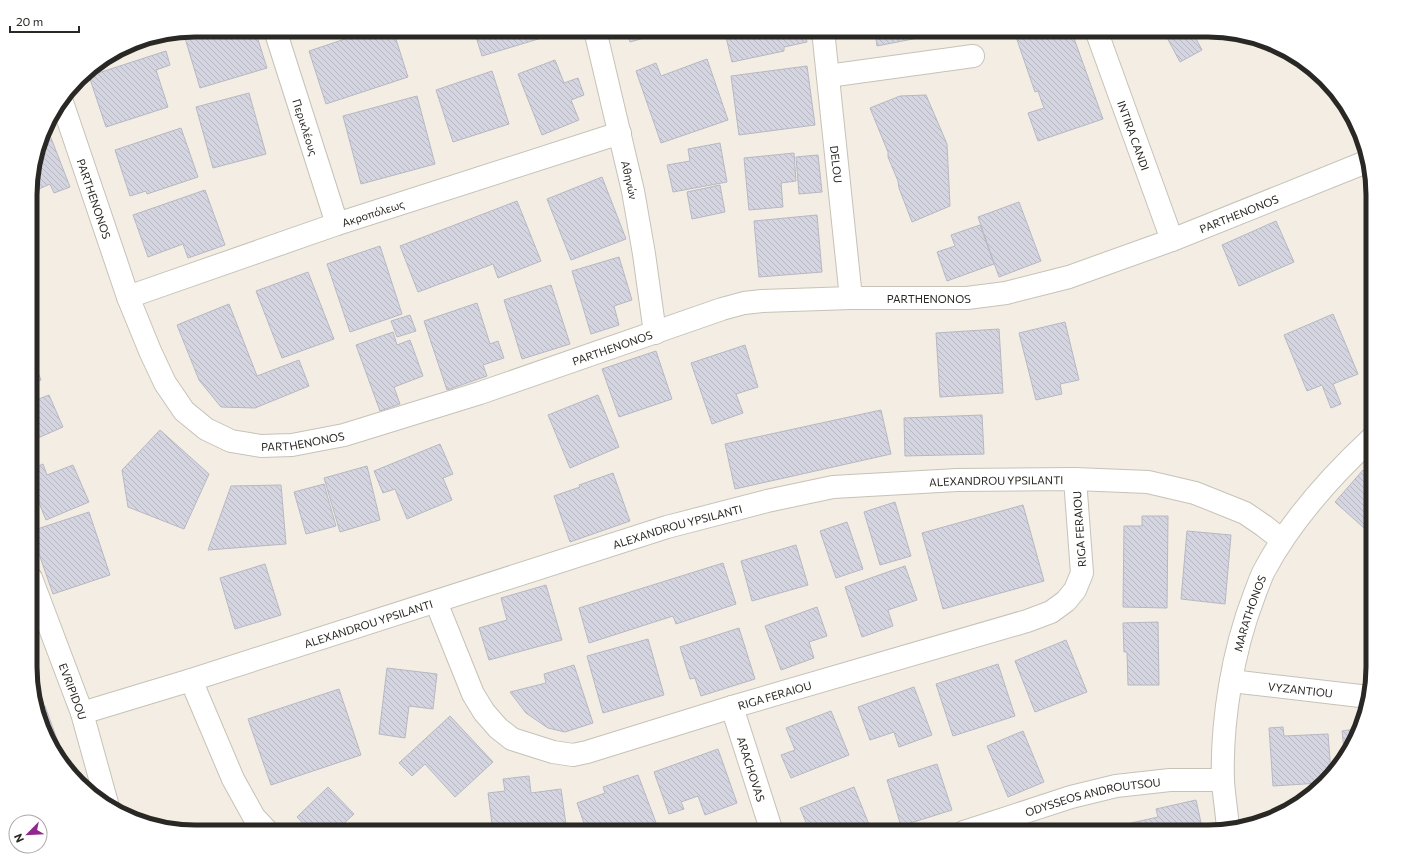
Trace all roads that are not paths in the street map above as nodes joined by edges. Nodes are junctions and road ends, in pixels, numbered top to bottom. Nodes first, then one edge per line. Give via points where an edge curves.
1 (277, 37) edge
2 (597, 37) edge
3 (824, 37) edge
4 (1099, 37) edge
5 (973, 56) dead end
6 (828, 76) junction
7 (64, 107) edge
8 (620, 133) junction
9 (1363, 163) edge
10 (337, 224) junction
11 (1172, 240) junction
12 (128, 297) junction
13 (851, 298) junction
14 (655, 333) junction
15 (1366, 444) edge
16 (1075, 480) junction
17 (1282, 540) junction
18 (37, 594) edge
19 (436, 602) junction
20 (191, 680) junction
21 (1231, 681) junction
22 (1363, 696) edge
23 (732, 707) junction
24 (82, 713) junction
25 (1223, 780) junction
26 (105, 797) edge
27 (1228, 824) edge
28 (261, 825) edge
29 (770, 825) edge
30 (985, 825) edge

1 - 10 street, Περικλέους
2 - 8 street, Αθηνών
3 - 6 street, DELOU
4 - 11 street, INTIRA CANDI
5 - 6 street
6 - 13 street, DELOU
7 - 12 street, PARTHENONOS
8 - 10 street, Ακροπόλεως
8 - 14 street, Αθηνών via 643,247
9 - 11 street, PARTHENONOS
10 - 12 street, Ακροπόλεως
11 - 13 street, PARTHENONOS via 1069,277 1006,293 967,298
12 - 14 street, PARTHENONOS via 165,383 184,411 206,429 231,441 261,446 292,445 344,435 480,393
13 - 14 street, PARTHENONOS via 744,303
15 - 17 street, MARATHONOS via 1321,489
16 - 17 street, ALEXANDROU YPSILANTI via 1148,482 1195,493 1245,513
16 - 19 street, ALEXANDROU YPSILANTI via 957,480 833,487 667,527
16 - 23 street, RIGA FERAIOU via 1082,573 1075,590 1066,601 1051,612
17 - 21 street, MARATHONOS via 1264,572 1248,612
18 - 24 street, EVRIPIDOU
19 - 20 street, ALEXANDROU YPSILANTI
19 - 23 street, RIGA FERAIOU via 473,694 484,712 512,739 553,752 573,755
20 - 24 street, ALEXANDROU YPSILANTI
20 - 28 street via 233,779 254,817
21 - 22 street, VYZANTIOU
21 - 25 street, MARATHONOS
23 - 29 street, ARACHOVAS
24 - 26 street, EVRIPIDOU
25 - 27 street, MARATHONOS
25 - 30 street, ODYSSEOS ANDROUTSOU via 1170,780 1116,786 1071,797

